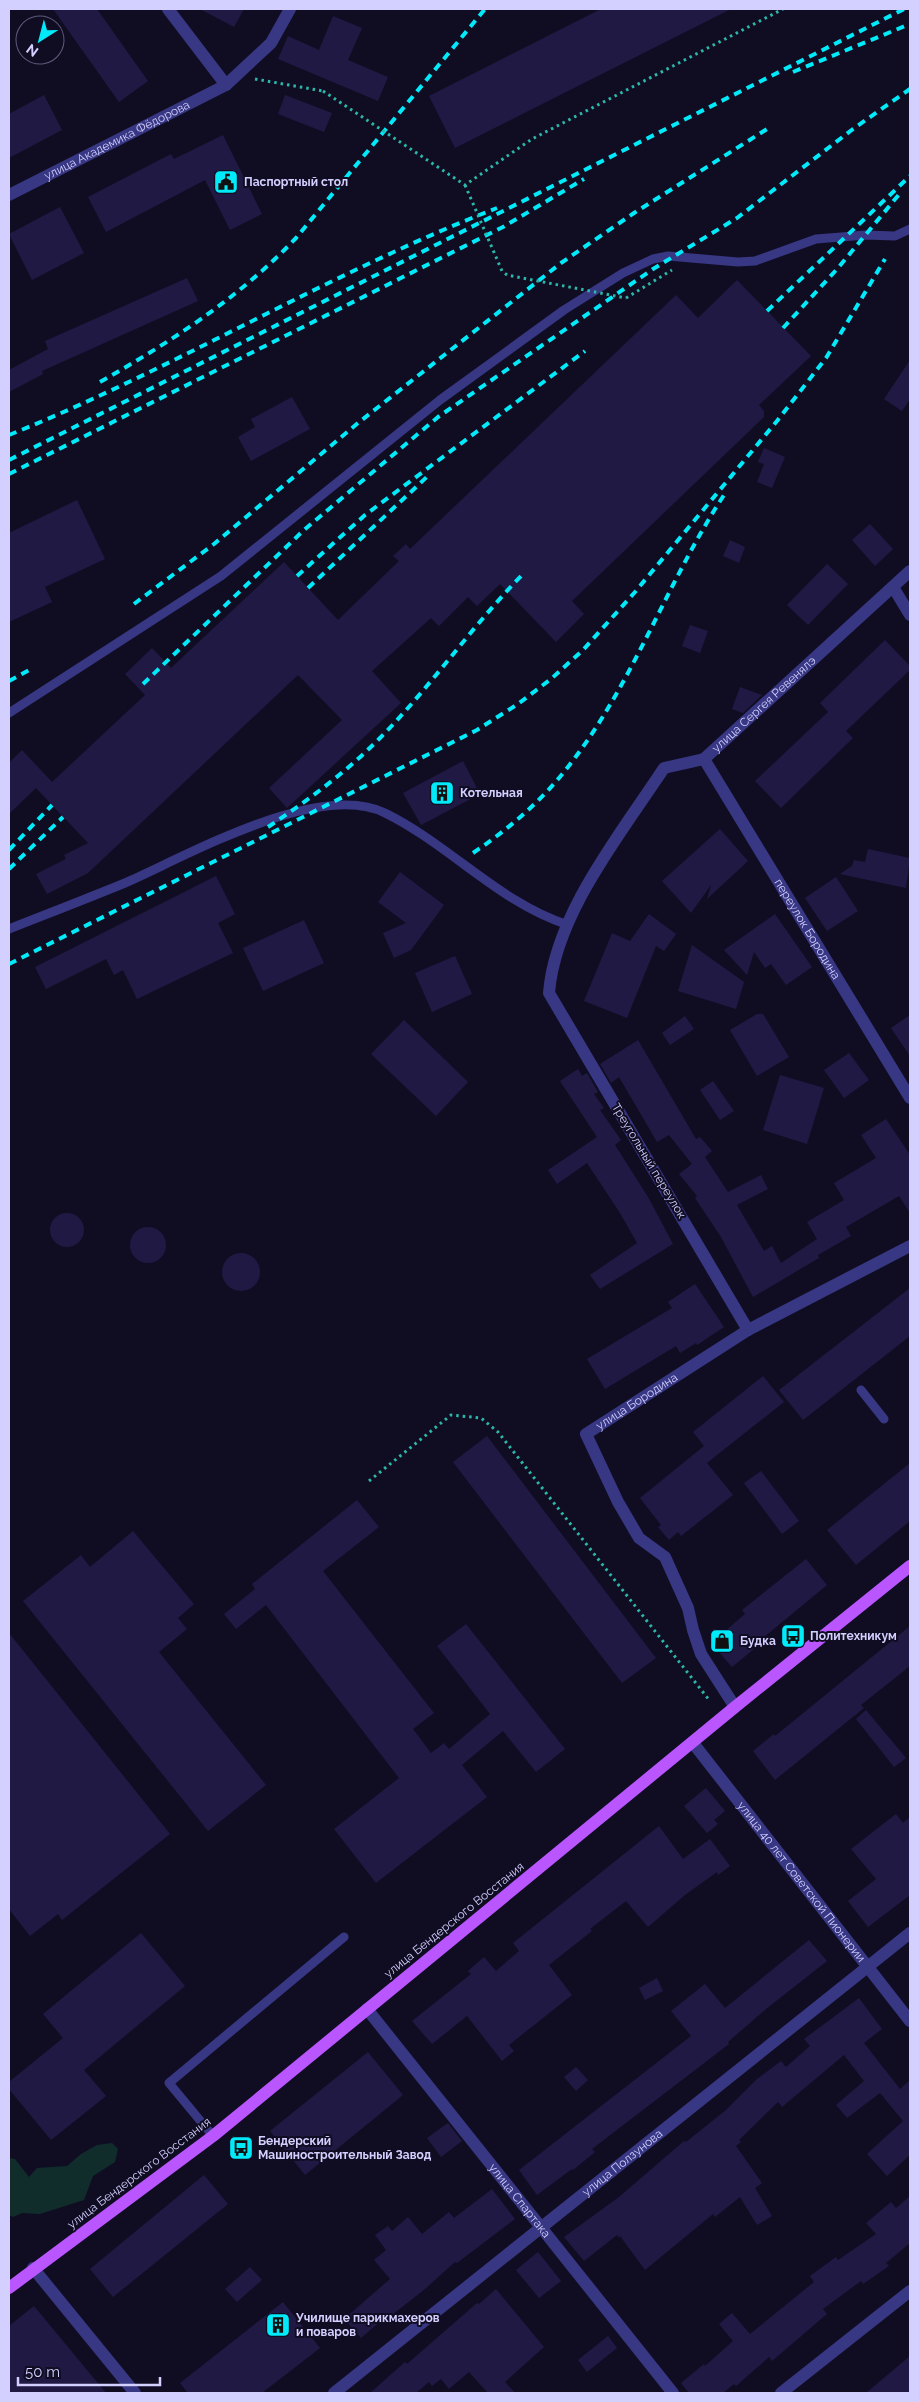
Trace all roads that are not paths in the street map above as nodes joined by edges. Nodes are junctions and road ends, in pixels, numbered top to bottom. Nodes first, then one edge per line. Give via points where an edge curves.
1 (168, 9) edge
2 (290, 9) edge
3 (226, 85) junction
4 (9, 195) edge
5 (910, 229) edge
6 (910, 571) edge
7 (893, 588) junction
8 (910, 615) edge
9 (9, 714) edge
10 (704, 760) junction
11 (568, 925) junction
12 (9, 929) edge
13 (550, 993) joint
14 (910, 1098) edge
15 (910, 1246) edge
16 (748, 1330) junction
17 (861, 1390) dead end
18 (884, 1419) dead end
19 (910, 1566) edge
20 (734, 1707) junction
21 (693, 1743) junction
22 (910, 1933) edge
23 (344, 1937) dead end
24 (868, 1968) junction
25 (367, 2009) junction
26 (910, 2020) edge
27 (213, 2136) junction
28 (540, 2228) junction
29 (33, 2268) junction
30 (9, 2288) edge
31 (910, 2291) edge
32 (135, 2393) edge
33 (334, 2393) edge
34 (673, 2393) edge
35 (781, 2393) edge

1 - 3 street
2 - 3 street, улица Академика Фёдорова via 272,43
3 - 4 street, улица Академика Фёдорова
5 - 9 lane via 895,236 816,239 754,260 738,262 668,256 653,259 622,274 556,316 440,400 233,567
6 - 7 street, улица Сергея Ревенялэ
7 - 8 street
7 - 10 street, улица Сергея Ревенялэ
10 - 11 street, улица Сергея Ревенялэ via 664,768 587,884
10 - 14 street, переулок Бородина
11 - 12 lane via 509,897 388,814 346,805 323,806 246,828 126,882
11 - 13 street, улица Сергея Ревенялэ via 551,972
13 - 16 street, Треугольный переулок
15 - 16 street, улица Бородина
16 - 20 street, улица Бородина via 586,1434 639,1538 665,1557 688,1608 702,1654
17 - 18 lane
19 - 20 main road, улица Бендерского Восстания
20 - 21 main road, улица Бендерского Восстания
21 - 24 street, улица 40 лет Советской Пионерии
21 - 25 main road, улица Бендерского Восстания
22 - 24 street, улица Ползунова
23 - 27 lane via 168,2083
24 - 26 street, улица 40 лет Советской Пионерии
24 - 28 street, улица Ползунова
25 - 27 main road, улица Бендерского Восстания
25 - 28 street, улица Спартака
27 - 29 main road, улица Бендерского Восстания
28 - 33 street, улица Ползунова
28 - 34 street, улица Спартака
29 - 30 main road, улица Бендерского Восстания
29 - 32 street
31 - 35 street

